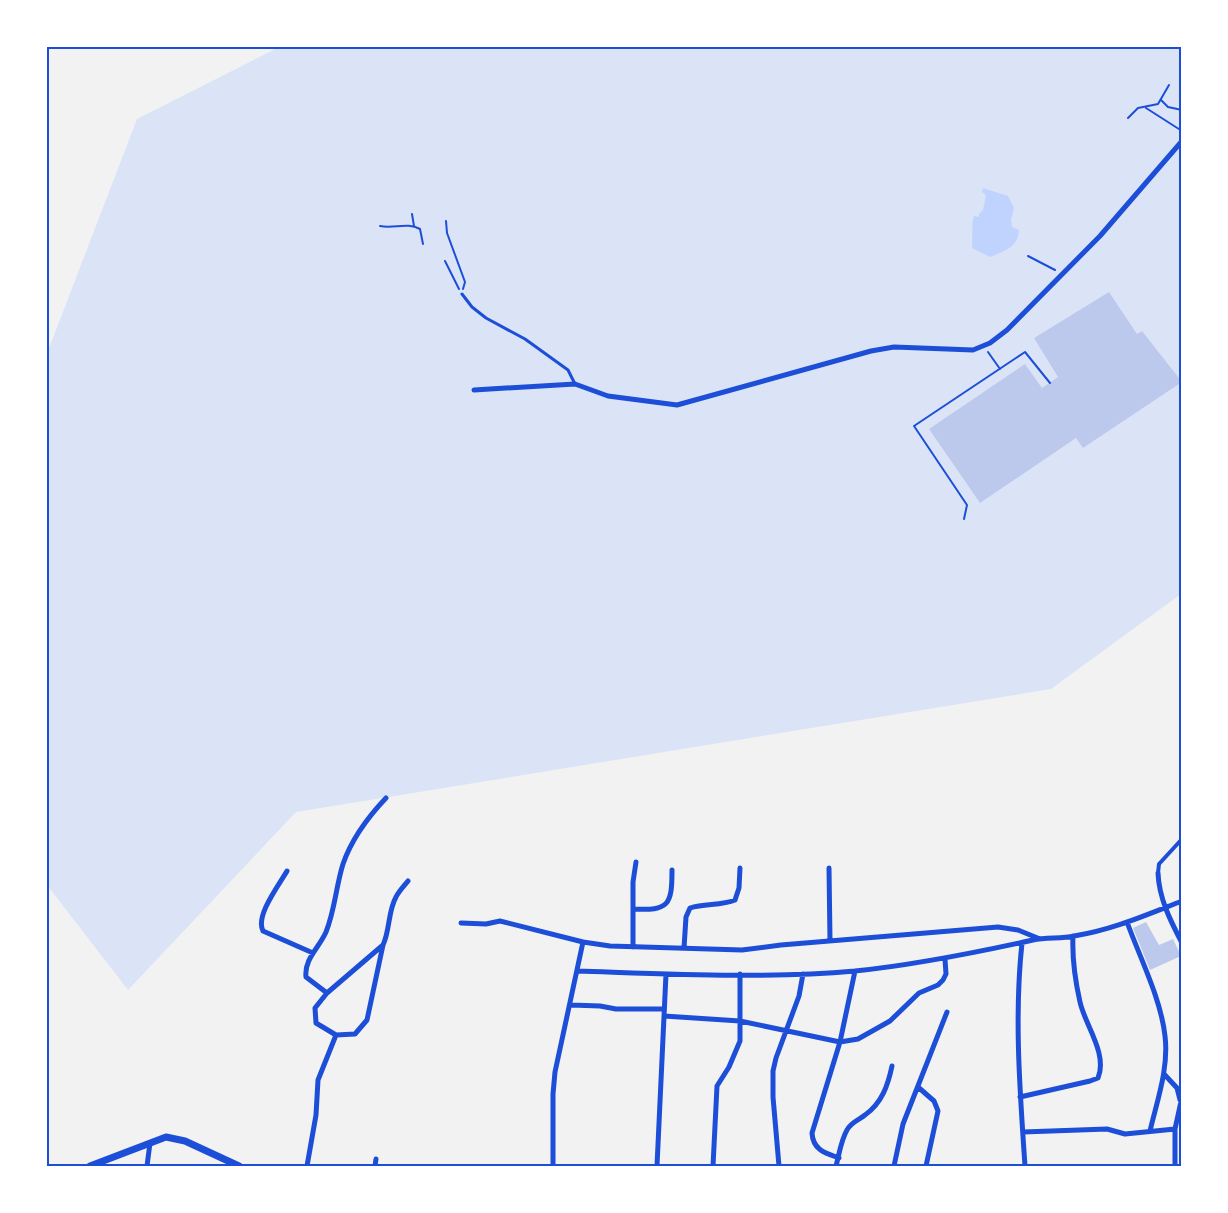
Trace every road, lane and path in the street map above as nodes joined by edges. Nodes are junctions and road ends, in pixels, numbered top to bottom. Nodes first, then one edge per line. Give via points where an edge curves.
1 (1169, 85) dead end
2 (1161, 100) junction
3 (1145, 107) junction
4 (1182, 110) edge
5 (1128, 118) dead end
6 (1182, 131) edge
7 (1182, 141) edge
8 (412, 214) dead end
9 (446, 221) dead end
10 (380, 226) dead end
11 (414, 226) junction
12 (423, 244) dead end
13 (1028, 256) dead end
14 (445, 261) dead end
15 (1062, 274) junction
16 (462, 294) junction
17 (983, 345) junction
18 (1000, 369) junction
19 (1050, 383) dead end
20 (575, 384) junction
21 (474, 390) dead end
22 (964, 519) dead end
23 (386, 798) dead end
24 (1182, 839) edge
25 (636, 862) dead end
26 (740, 868) dead end
27 (829, 868) dead end
28 (672, 870) dead end
29 (287, 871) dead end
30 (1158, 873) joint
31 (408, 881) dead end
32 (1182, 901) edge
33 (1164, 908) junction
34 (633, 909) junction
35 (1127, 922) junction
36 (461, 923) dead end
37 (1073, 936) junction
38 (1040, 939) junction
39 (830, 940) junction
40 (583, 942) junction
41 (1022, 943) junction
42 (1182, 943) edge
43 (383, 945) junction
44 (633, 947) junction
45 (684, 948) junction
46 (314, 953) junction
47 (945, 959) junction
48 (578, 970) junction
49 (855, 971) junction
50 (666, 974) junction
51 (740, 974) junction
52 (803, 974) junction
53 (327, 993) junction
54 (571, 1005) junction
55 (947, 1012) dead end
56 (664, 1013) junction
57 (740, 1021) junction
58 (786, 1029) junction
59 (336, 1035) junction
60 (840, 1042) junction
61 (892, 1066) dead end
62 (1164, 1074) junction
63 (918, 1087) junction
64 (1020, 1097) junction
65 (1181, 1099) edge
66 (1176, 1129) junction
67 (1150, 1131) junction
68 (1023, 1132) junction
69 (150, 1143) junction
70 (376, 1158) dead end
71 (839, 1158) junction
72 (92, 1166) edge
73 (147, 1167) edge
74 (239, 1167) edge
75 (307, 1167) edge
76 (375, 1167) edge
77 (553, 1167) edge
78 (657, 1167) edge
79 (713, 1167) edge
80 (779, 1167) edge
81 (836, 1167) edge
82 (894, 1167) edge
83 (926, 1167) edge
84 (1024, 1167) edge
85 (1174, 1167) edge

1 - 2 path
2 - 3 path
2 - 4 path via 1168,107
3 - 5 path
3 - 6 path
7 - 15 street
8 - 11 path
9 - 16 path via 465,282
10 - 11 path
11 - 12 path via 420,229
13 - 15 path
14 - 16 path
15 - 17 street via 1007,330
16 - 20 lane via 486,318 525,339 568,370
17 - 18 path
17 - 20 street via 973,350 894,347 871,351 677,405 608,396
18 - 19 path via 1025,352
18 - 22 path via 914,426 967,505
20 - 21 street
23 - 46 street via 366,819 343,863 326,931
24 - 30 street via 1160,864
25 - 34 street
26 - 45 street via 735,900 690,908
27 - 39 street
28 - 34 street via 672,890 664,906 656,911
29 - 46 street via 263,912 261,926 263,931
30 - 33 street
31 - 43 street via 392,906
32 - 33 street
33 - 35 street
33 - 42 street
34 - 44 street
35 - 37 street
35 - 62 street via 1159,1009 1165,1036
36 - 40 street via 500,921
37 - 38 street
37 - 64 street via 1072,957 1081,1004 1101,1072 1090,1081
38 - 39 street via 998,927
38 - 41 street
39 - 45 street via 742,950
40 - 44 street
40 - 48 street
41 - 47 street
41 - 64 street
43 - 53 street
43 - 59 street via 367,1020 355,1034
44 - 45 street
46 - 53 street via 305,968 306,977
47 - 49 street
47 - 60 street via 946,974 938,985 919,993 878,1028 858,1039
48 - 50 street
48 - 54 street
49 - 52 street
49 - 60 street
50 - 51 street
50 - 56 street
51 - 52 street
51 - 57 street
52 - 58 street
53 - 59 street via 315,1008 314,1017 316,1023
54 - 56 street
54 - 77 street via 555,1072
55 - 63 street
56 - 57 street
56 - 78 street
57 - 58 street
57 - 79 street via 740,1041 715,1094
58 - 60 street
58 - 80 street via 774,1071
59 - 75 street via 318,1080
60 - 71 street via 812,1133 820,1151
61 - 71 street via 880,1100 846,1130
62 - 65 street
62 - 67 street
63 - 82 street via 903,1124
63 - 83 street via 934,1101 938,1111
64 - 68 street
65 - 66 street
66 - 67 street
66 - 85 street
67 - 68 street
68 - 84 street
69 - 72 street
69 - 73 street
69 - 74 street via 166,1137 185,1142
70 - 76 street
71 - 81 street

